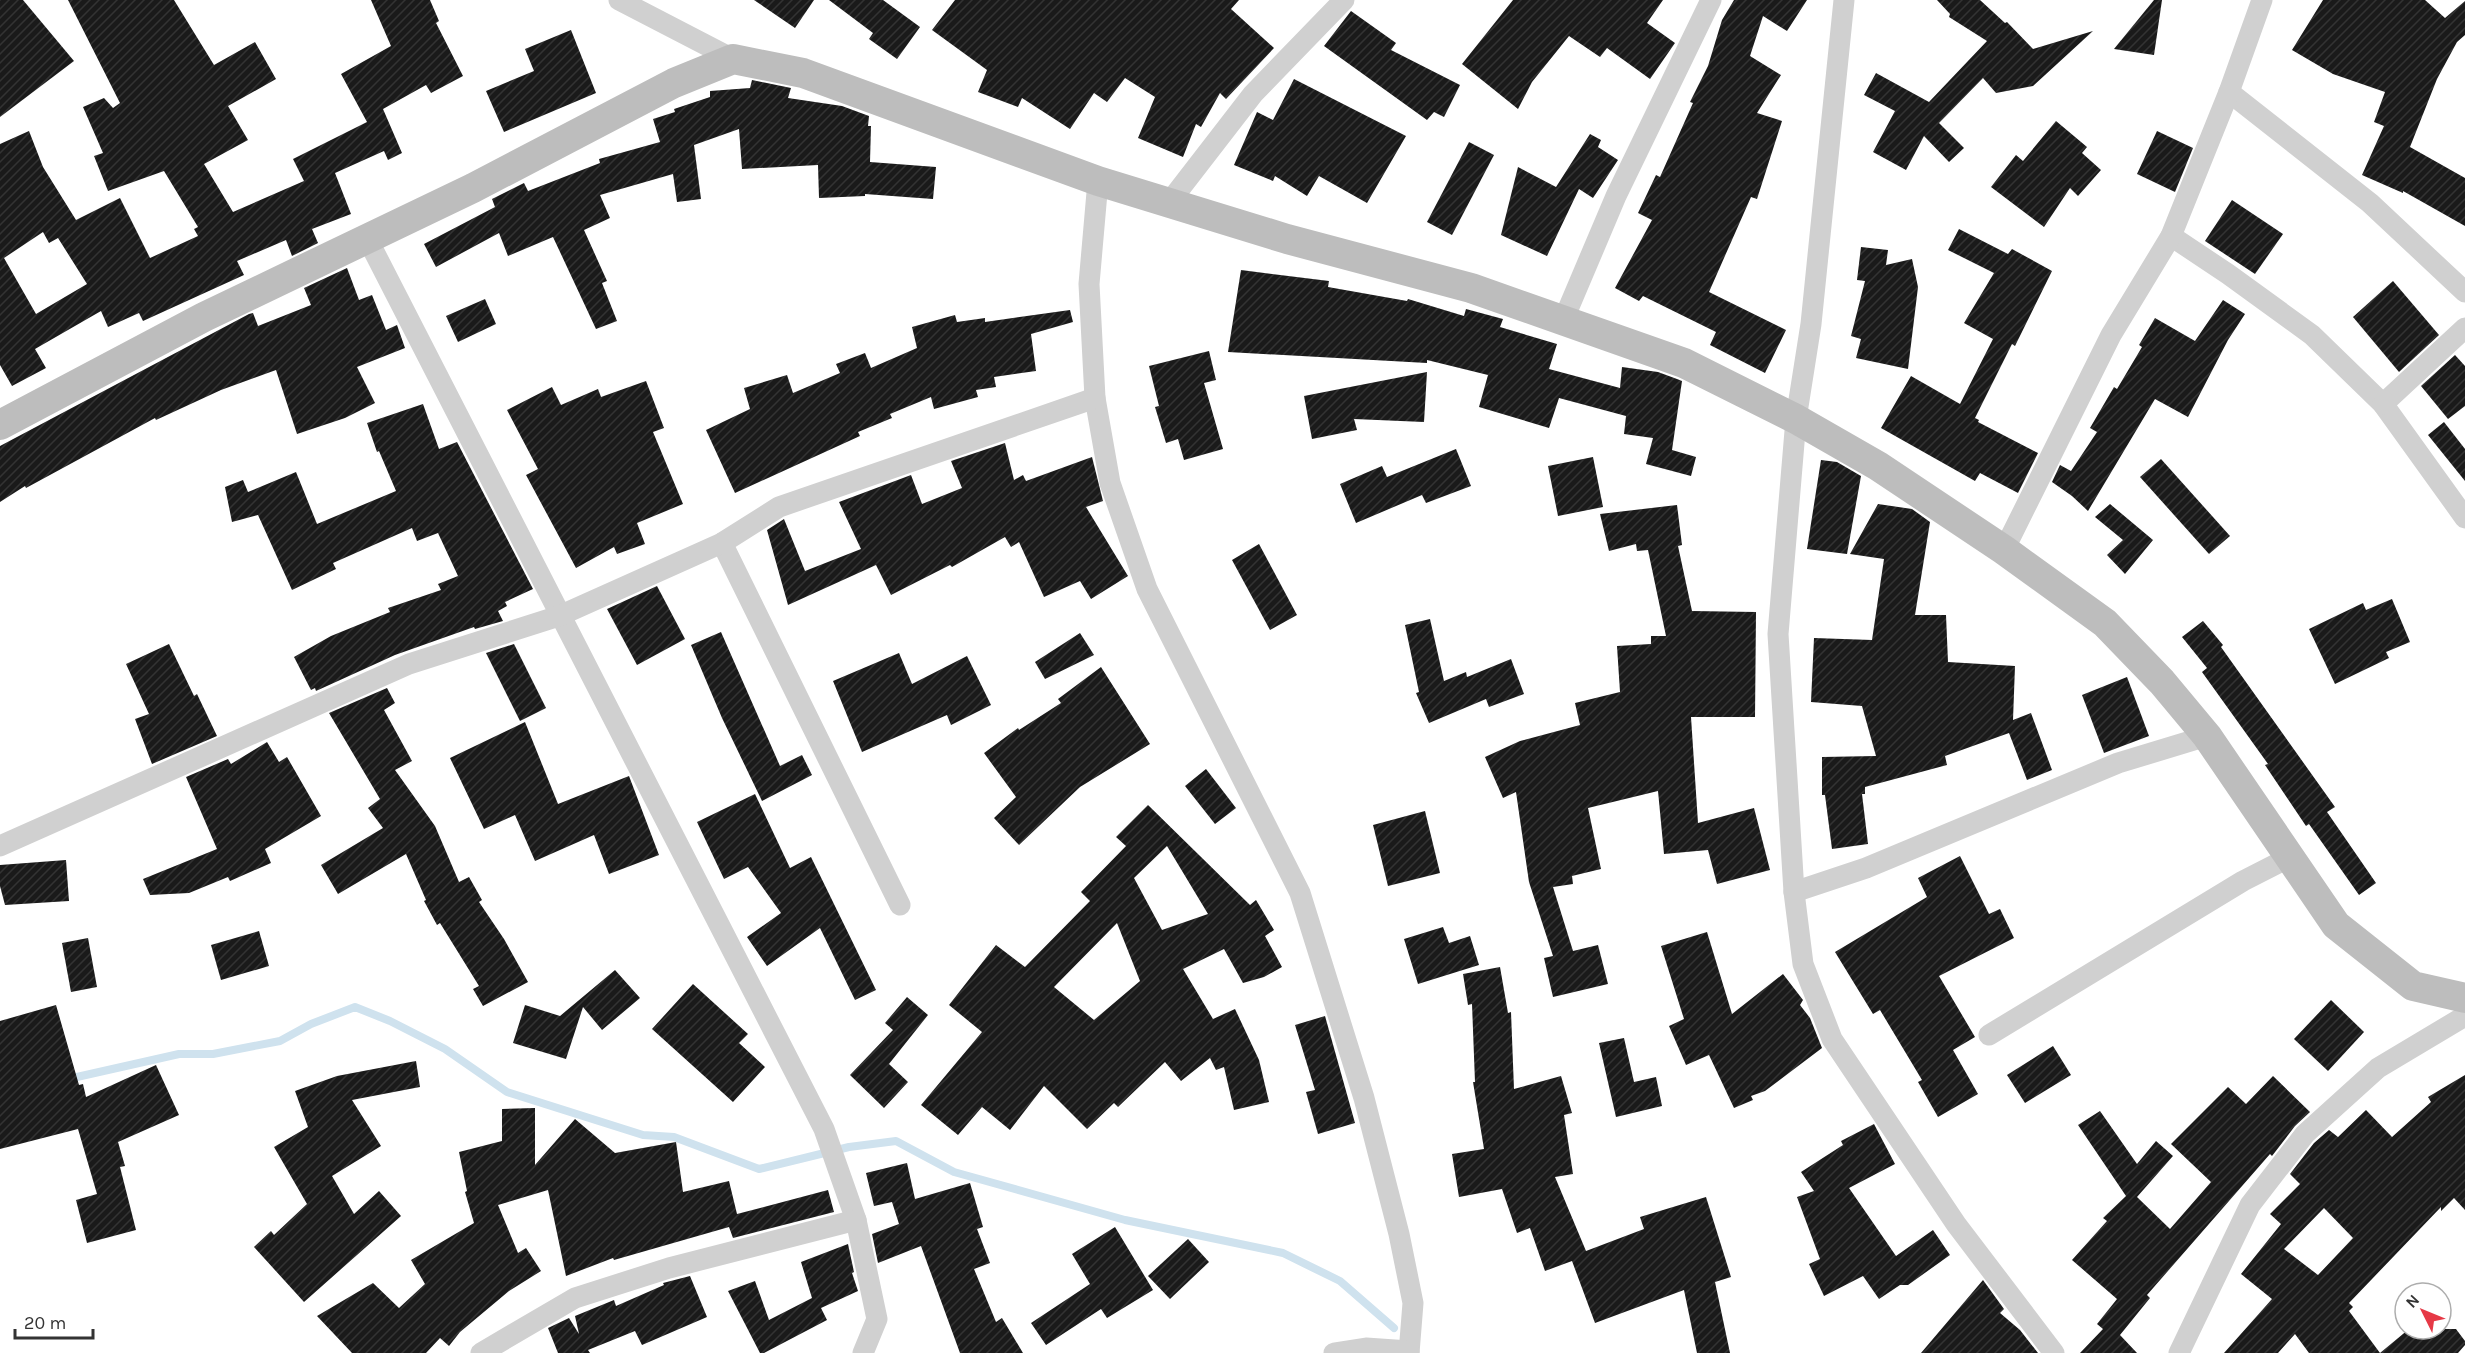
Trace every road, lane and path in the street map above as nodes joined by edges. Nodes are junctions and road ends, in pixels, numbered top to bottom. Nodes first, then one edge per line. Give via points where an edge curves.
1 (619, 0) edge
2 (1344, 0) edge
3 (1711, 0) edge
4 (1844, 0) edge
5 (2262, 0) edge
6 (733, 59) junction
7 (2229, 92) junction
8 (1098, 181) junction
9 (1168, 204) junction
10 (2171, 236) junction
11 (367, 238) junction
12 (2465, 292) edge
13 (1563, 321) junction
14 (2465, 328) edge
15 (1095, 398) junction
16 (2383, 404) junction
17 (1796, 419) junction
18 (0, 425) edge
19 (2465, 518) edge
20 (722, 543) junction
21 (2004, 550) junction
22 (559, 616) junction
23 (2207, 736) junction
24 (0, 846) edge
25 (2288, 858) junction
26 (1794, 892) junction
27 (900, 906) dead end
28 (2465, 998) edge
29 (2465, 1016) edge
30 (1989, 1035) dead end
31 (856, 1220) junction
32 (1409, 1352) edge
33 (481, 1353) edge
34 (863, 1353) edge
35 (1334, 1353) edge
36 (2054, 1353) edge
37 (2179, 1353) edge

1 - 6 street
2 - 9 street via 1253,94
3 - 13 street via 1616,196
4 - 17 street via 1811,324
5 - 7 street
6 - 8 street via 803,73
6 - 11 street via 674,83 473,188
7 - 10 street
7 - 12 street via 2370,203
8 - 9 street
8 - 15 street via 1089,284
9 - 13 street via 1471,288
10 - 16 street via 2312,335
10 - 21 street via 2111,335
11 - 18 street via 204,317
11 - 22 street
13 - 17 street via 1684,363
14 - 16 street
15 - 20 street via 779,507
15 - 32 street via 1110,483 1147,589 1300,893 1364,1098 1399,1234 1413,1303
16 - 19 street
17 - 21 street via 1878,466
17 - 26 street via 1778,634
20 - 22 street
20 - 27 street
21 - 23 street via 2105,623
22 - 24 street via 409,664
22 - 31 street via 824,1129
23 - 25 street
23 - 26 street via 2118,763 1866,868
25 - 28 street via 2336,925 2413,986
25 - 30 street via 2243,881
26 - 36 street via 1803,964 1832,1039 1956,1224
29 - 37 street via 2378,1068 2305,1134 2250,1205
31 - 33 street via 669,1268 574,1298
31 - 34 street via 877,1319
32 - 35 street via 1366,1348

